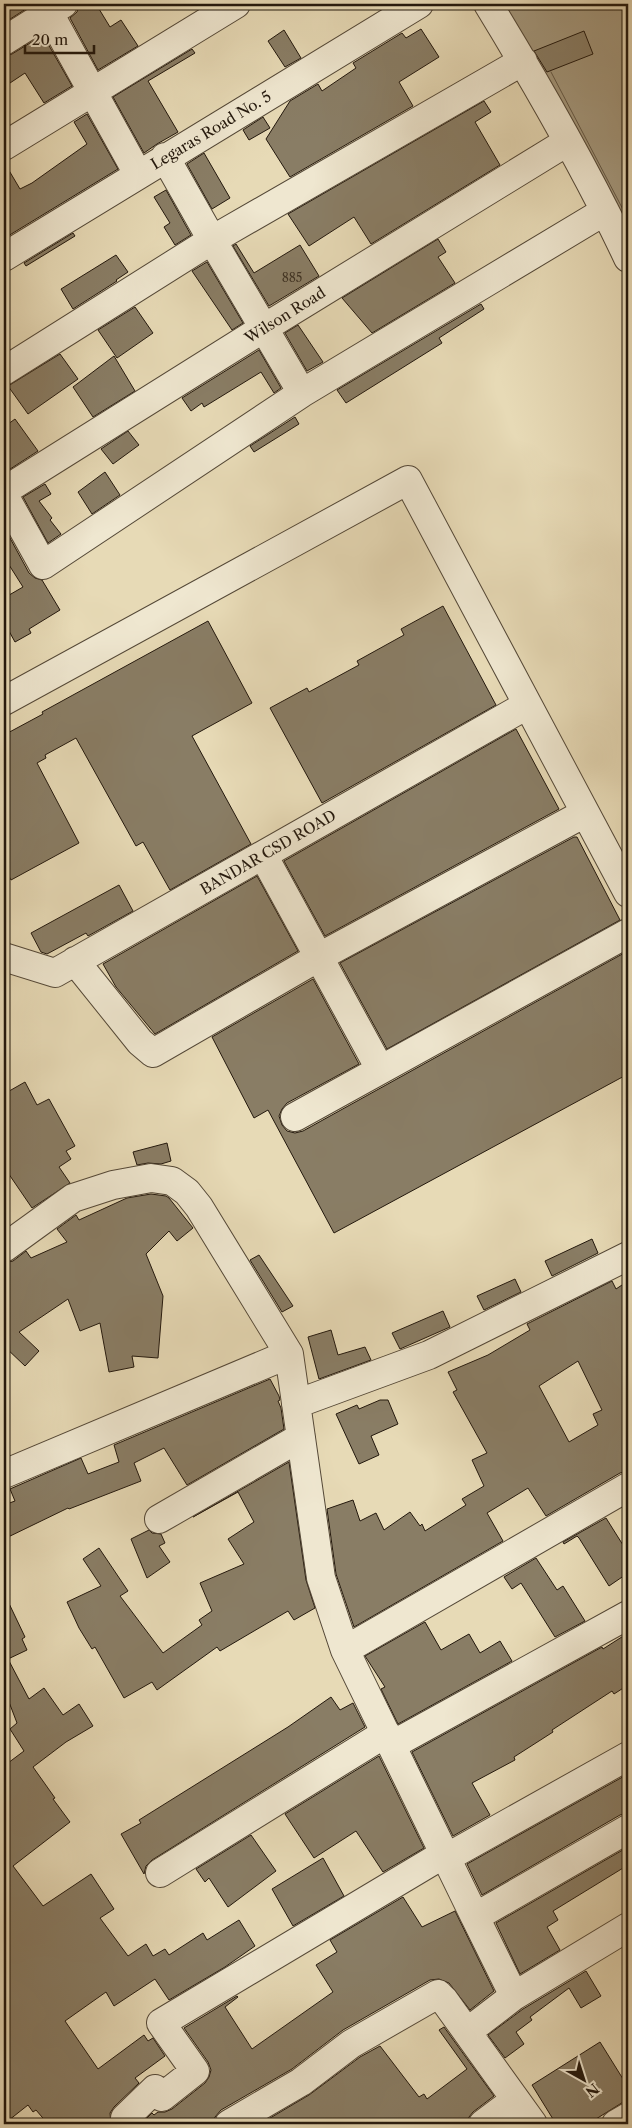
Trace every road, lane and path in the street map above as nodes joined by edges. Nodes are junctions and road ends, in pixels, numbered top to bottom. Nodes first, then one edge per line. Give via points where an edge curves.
1 (236, 4) edge
2 (419, 4) edge
3 (488, 4) edge
4 (52, 7) edge
5 (4, 41) edge
6 (523, 61) junction
7 (92, 91) junction
8 (567, 142) junction
9 (4, 146) edge
10 (166, 157) junction
11 (138, 174) junction
12 (605, 211) junction
13 (212, 240) junction
14 (4, 257) edge
15 (628, 258) edge
16 (264, 328) junction
17 (4, 371) edge
18 (302, 393) junction
19 (4, 491) edge
20 (4, 495) edge
21 (4, 701) edge
22 (527, 705) junction
23 (585, 813) junction
24 (263, 854) junction
25 (628, 893) edge
26 (628, 933) edge
27 (4, 957) edge
28 (319, 958) junction
29 (75, 961) junction
30 (380, 1069) junction
31 (295, 1117) dead end
32 (4, 1248) edge
33 (628, 1256) edge
34 (289, 1354) junction
35 (296, 1404) junction
36 (301, 1437) junction
37 (4, 1474) edge
38 (628, 1486) edge
39 (159, 1519) dead end
40 (628, 1614) edge
41 (345, 1650) junction
42 (389, 1739) junction
43 (628, 1756) edge
44 (628, 1829) edge
45 (445, 1856) junction
46 (160, 1873) dead end
47 (474, 1917) junction
48 (628, 1927) edge
49 (514, 1996) junction
50 (467, 2032) junction
51 (516, 2100) junction
52 (628, 2117) edge
53 (127, 2122) edge
54 (228, 2124) edge
55 (483, 2124) edge
56 (533, 2124) edge
57 (616, 2124) edge

1 - 7 street
2 - 10 street, Legaras Road No. 5
3 - 6 street
4 - 5 street
4 - 7 street
6 - 8 street
6 - 13 street
7 - 9 street
7 - 11 street
8 - 12 street
8 - 16 street, Wilson Road
10 - 11 street, Legaras Road No. 5
10 - 13 street
11 - 14 street, Legaras Road No. 5
12 - 15 street
12 - 18 street
13 - 16 street
13 - 17 street
16 - 18 street
16 - 19 street, Wilson Road
18 - 20 street via 43,565
21 - 22 street via 408,480
22 - 23 street
22 - 24 street, BANDAR CSD ROAD
23 - 25 street
23 - 28 street
24 - 28 street
24 - 29 street, BANDAR CSD ROAD
26 - 30 street
27 - 29 street, BANDAR CSD ROAD via 55,973
28 - 29 street via 153,1053 140,1042
28 - 30 street
30 - 31 street
32 - 34 street via 73,1198 113,1185 151,1178 172,1181 199,1207
33 - 35 street via 429,1355
34 - 35 street
34 - 37 street
35 - 36 street
36 - 39 street
36 - 41 street via 321,1578
38 - 41 street
40 - 42 street
41 - 42 street
42 - 45 street
42 - 46 street
43 - 45 street
44 - 47 street
45 - 47 street
45 - 53 street via 162,2023 195,2071 162,2097 155,2089
47 - 49 street
48 - 49 street
49 - 50 street
50 - 51 street
50 - 54 street via 438,1994 351,2044 301,2082
51 - 55 street
51 - 56 street
52 - 57 street

